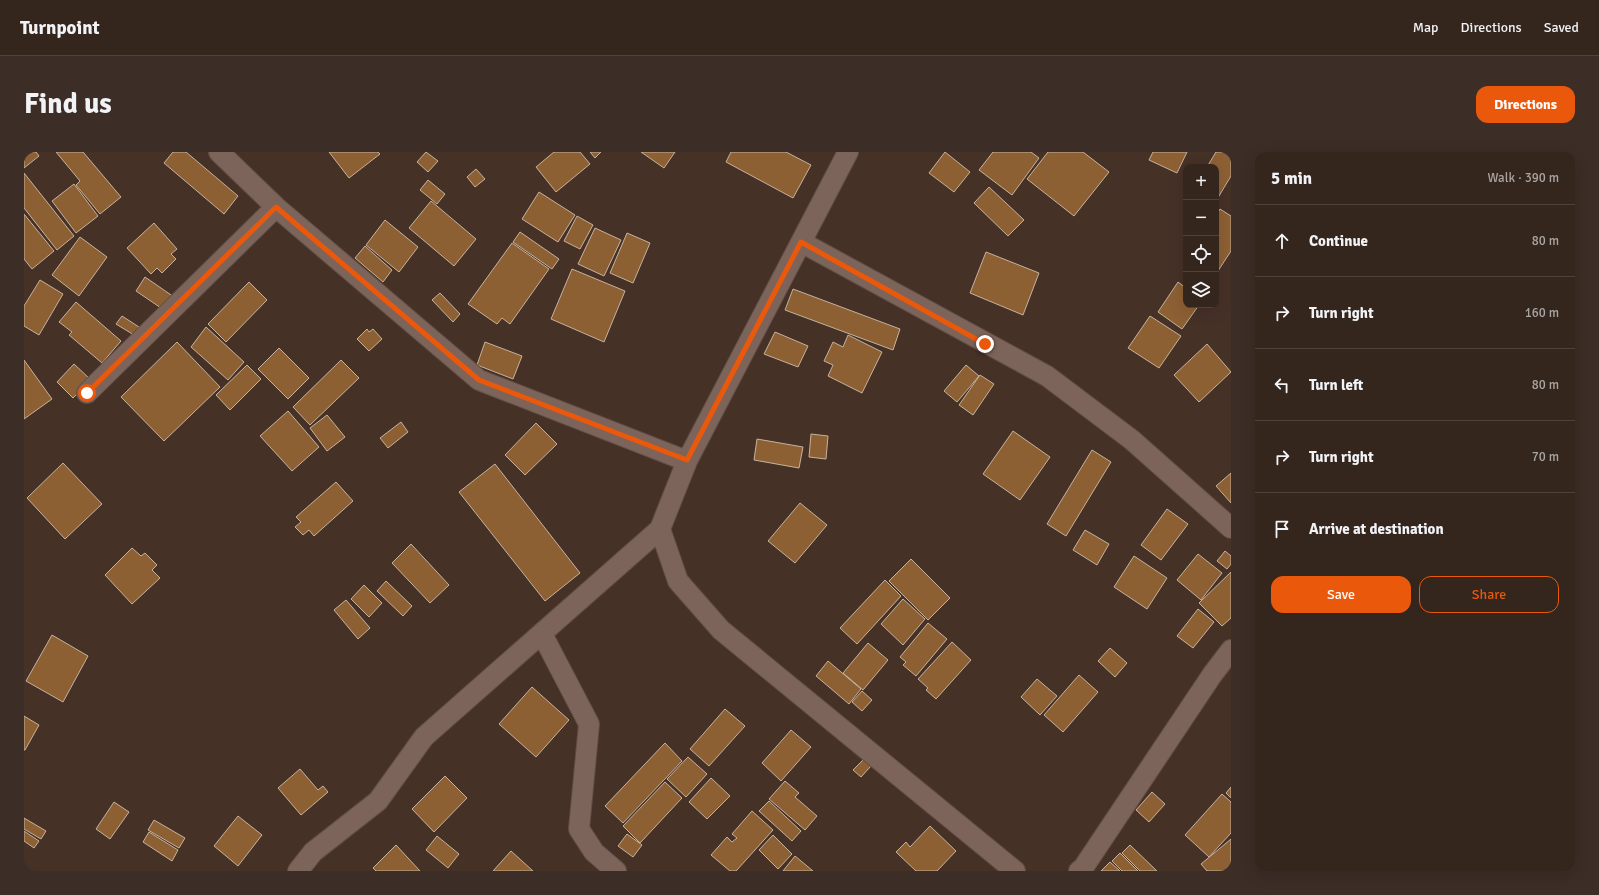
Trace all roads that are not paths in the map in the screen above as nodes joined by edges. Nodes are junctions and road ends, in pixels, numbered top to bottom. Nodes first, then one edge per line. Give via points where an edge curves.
1 (220, 152) edge
2 (848, 152) edge
3 (276, 207) junction
4 (801, 242) junction
5 (87, 393) dead end
6 (687, 460) junction
7 (1231, 528) edge
8 (660, 529) junction
9 (542, 634) junction
10 (1231, 650) edge
11 (298, 871) edge
12 (616, 871) edge
13 (1015, 871) edge
14 (1079, 871) edge

1 - 3 street
2 - 4 street
3 - 5 street
3 - 6 street via 479,380
4 - 6 street
4 - 7 street via 1047,376 1132,440
6 - 8 street
8 - 9 street
8 - 13 street via 678,581 721,630
9 - 11 street via 424,737 378,802 313,852
9 - 12 street via 589,724 579,829 594,852
10 - 14 street

